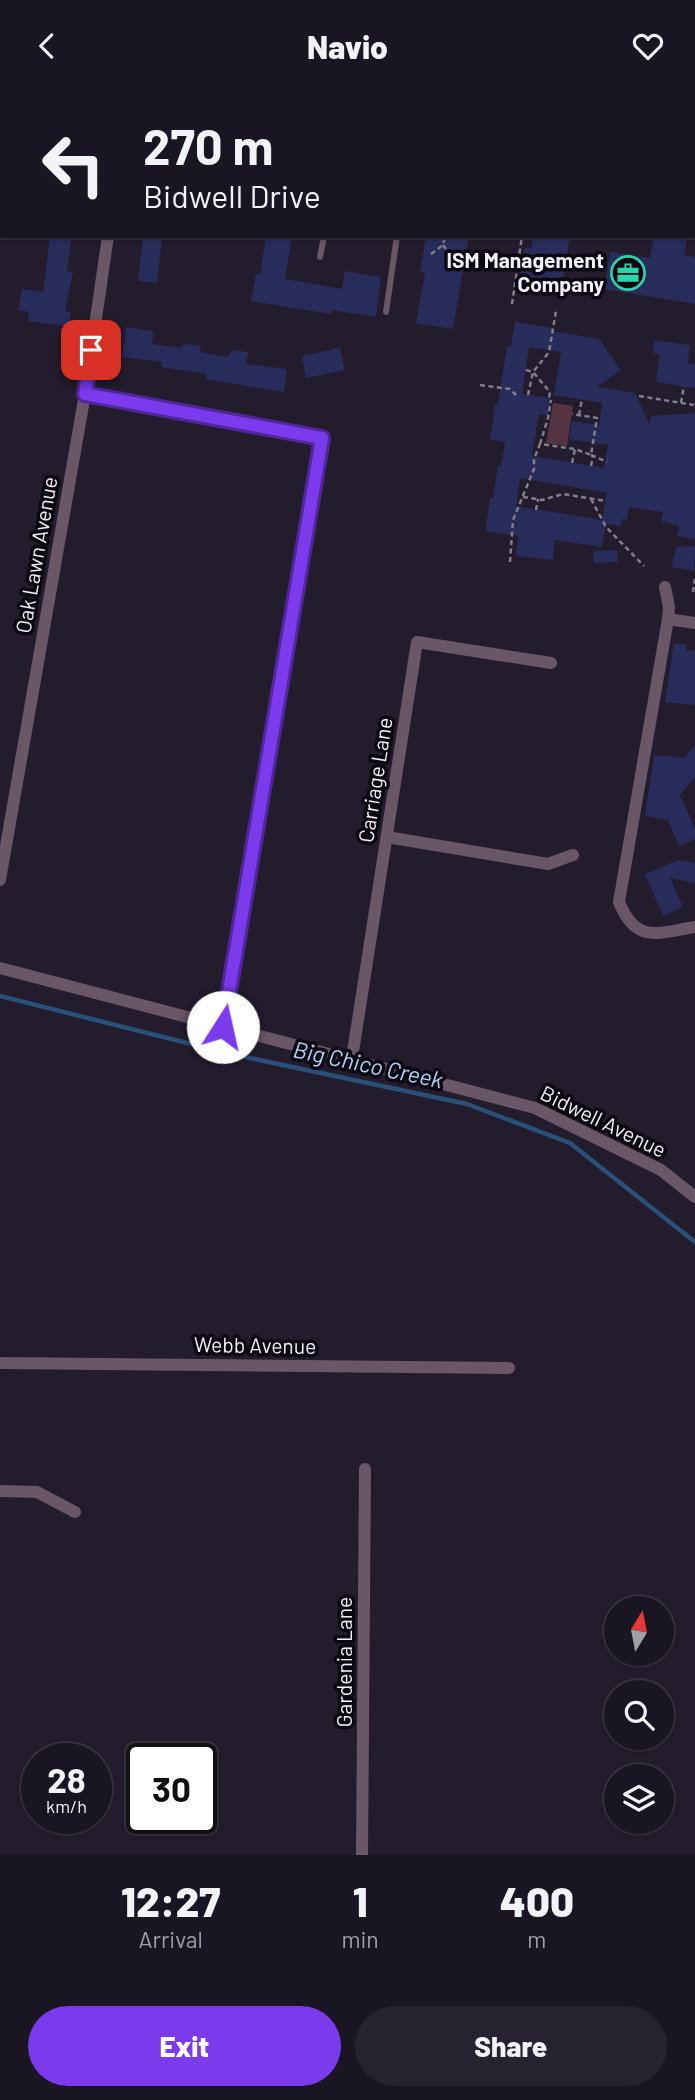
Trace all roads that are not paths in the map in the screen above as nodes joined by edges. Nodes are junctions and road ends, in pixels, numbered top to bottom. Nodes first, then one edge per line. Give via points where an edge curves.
1 (108, 238) edge
2 (324, 238) edge
3 (397, 238) edge
4 (320, 257) dead end
5 (386, 312) dead end
6 (85, 394) junction
7 (666, 587) dead end
8 (668, 619) junction
9 (695, 623) edge
10 (551, 663) dead end
11 (387, 837) junction
12 (573, 855) dead end
13 (0, 880) edge
14 (695, 927) edge
15 (0, 968) edge
16 (223, 1027) junction
17 (352, 1058) junction
18 (695, 1197) edge
19 (0, 1363) edge
20 (509, 1368) dead end
21 (365, 1469) dead end
22 (0, 1491) edge
23 (75, 1512) dead end
24 (362, 1855) edge

1 - 6 street, Oak Lawn Avenue
2 - 4 lane
3 - 5 lane
6 - 13 street, Oak Lawn Avenue
6 - 16 street via 322,438
7 - 8 street
8 - 9 street
8 - 14 street via 619,902 635,929 652,933
10 - 11 street, Carriage Lane via 416,642
11 - 12 street via 548,864
11 - 17 street, Carriage Lane
15 - 16 street, Bidwell Avenue
16 - 17 street, Bidwell Avenue
17 - 18 street, Bidwell Avenue via 535,1108 662,1170
19 - 20 street, Webb Avenue
21 - 24 street, Gardenia Lane
22 - 23 street via 37,1492

